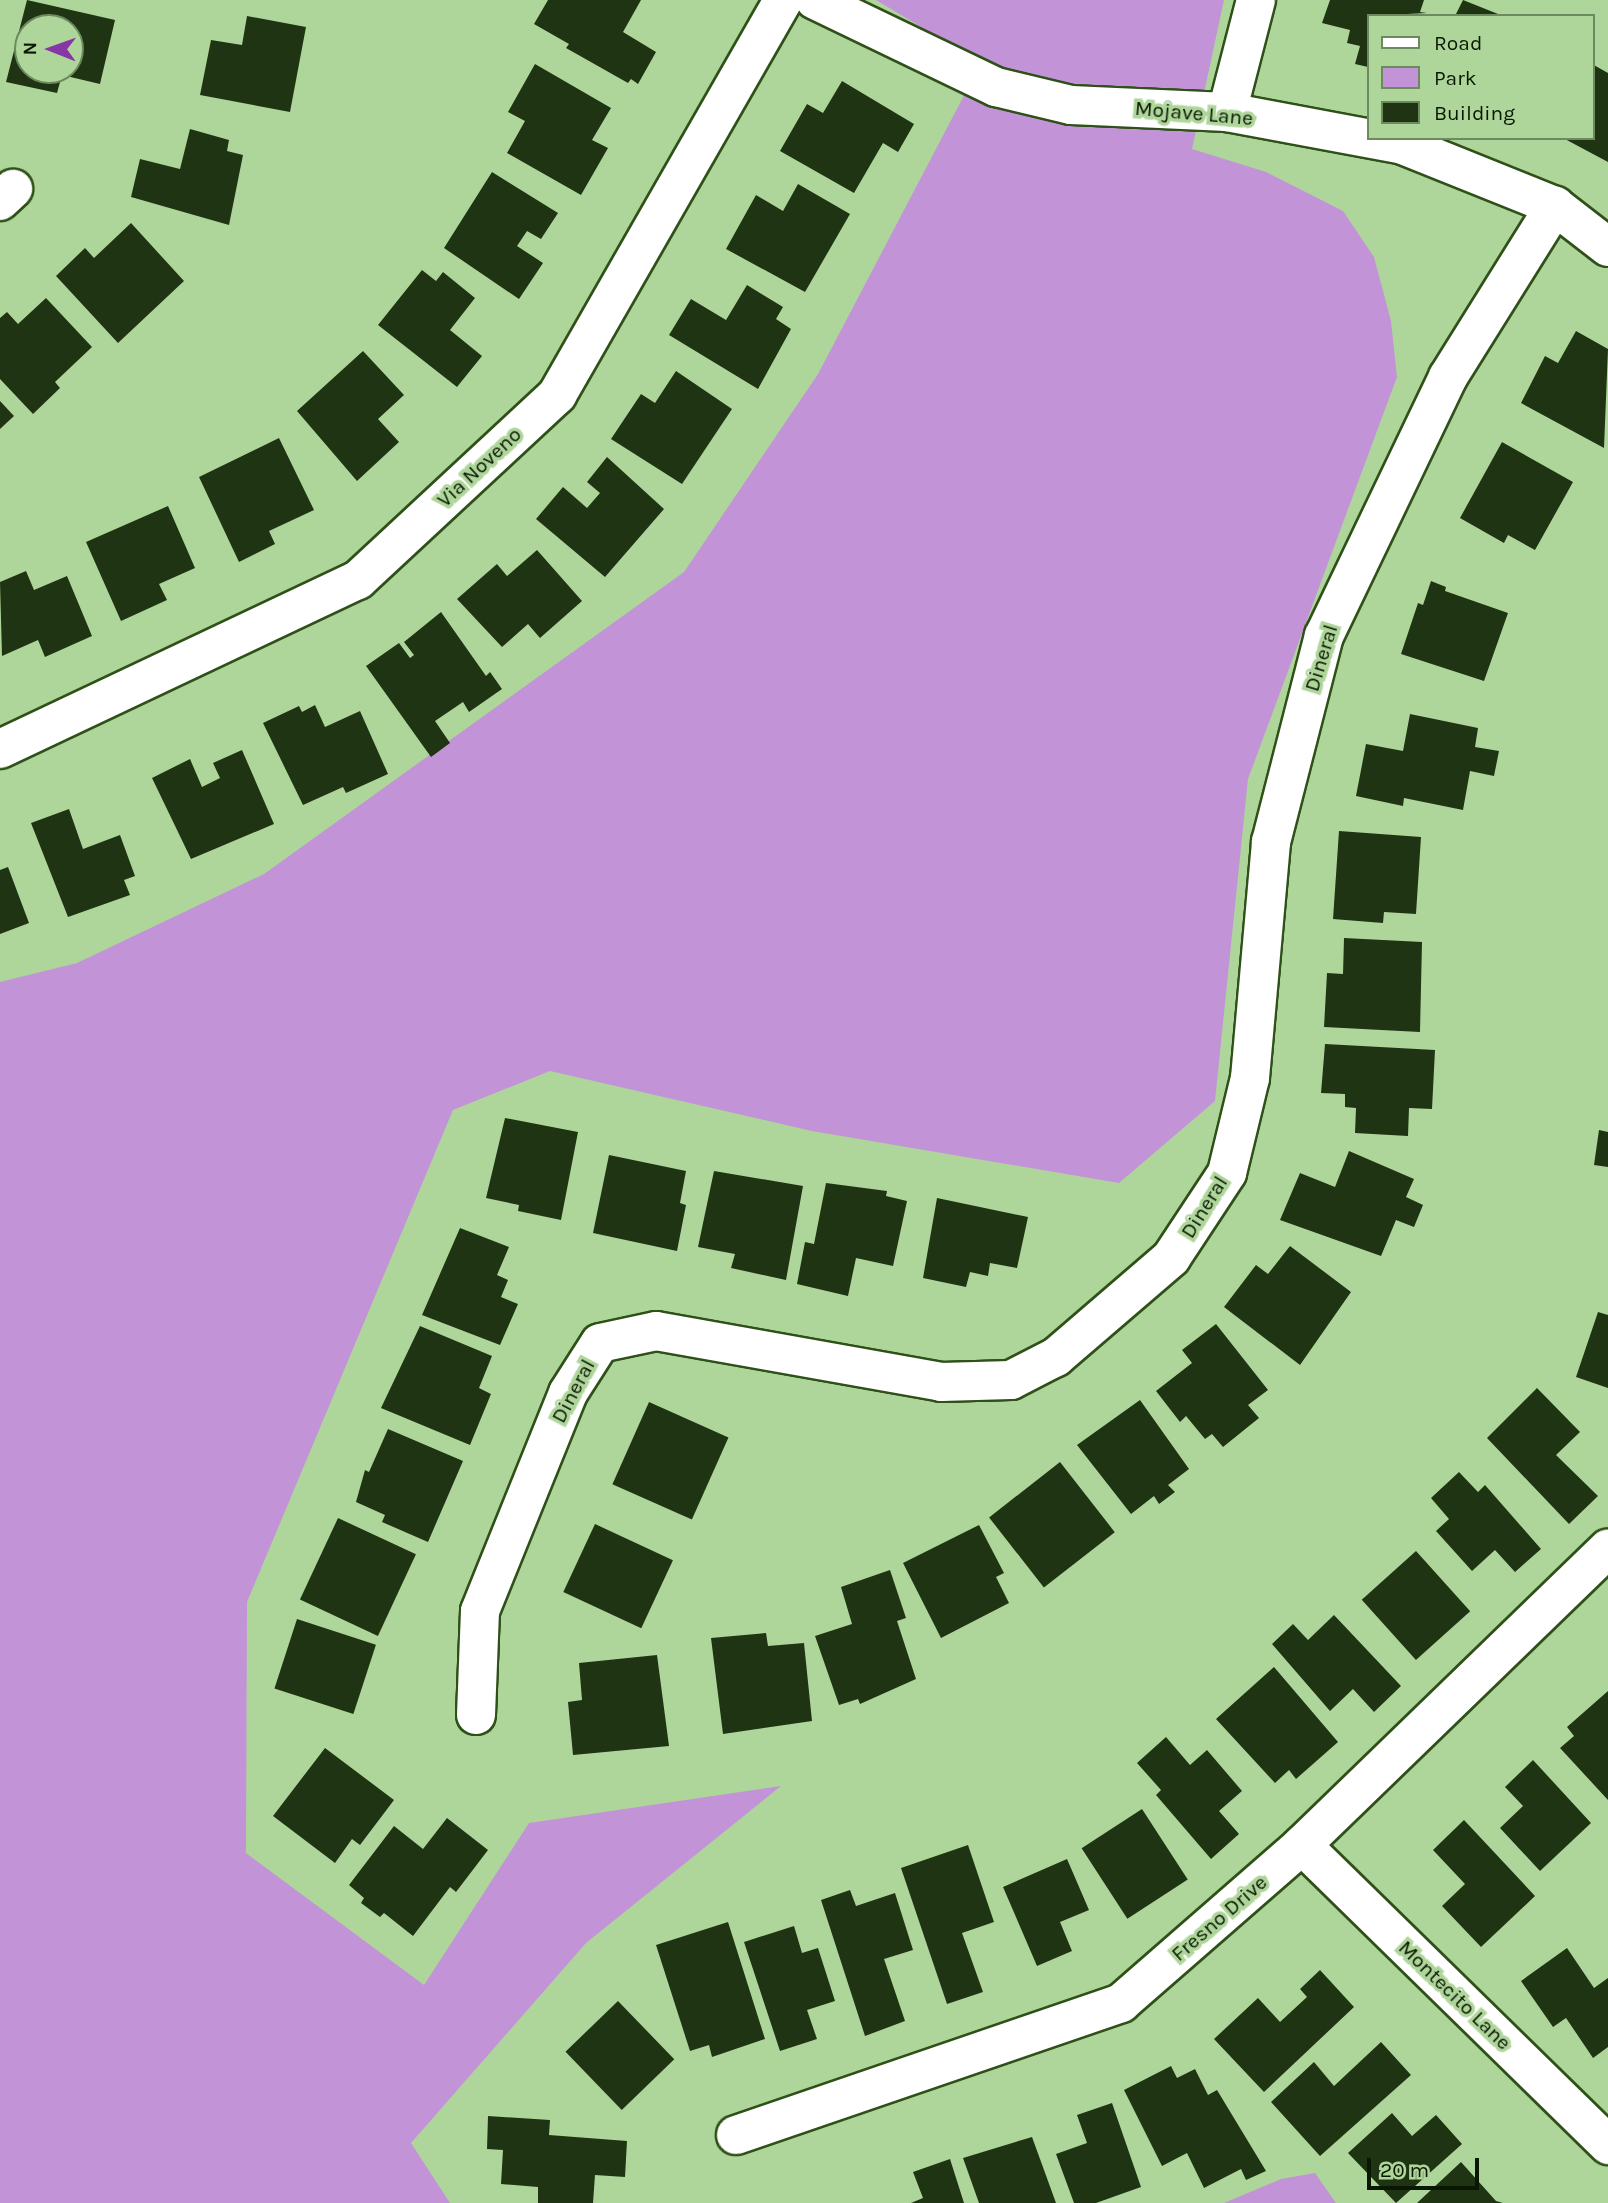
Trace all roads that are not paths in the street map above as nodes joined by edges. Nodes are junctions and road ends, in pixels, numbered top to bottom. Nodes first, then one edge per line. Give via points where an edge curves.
1 (783, 0) edge
2 (815, 0) edge
3 (1256, 0) edge
4 (1227, 111) junction
5 (1366, 138) edge
6 (1377, 140) edge
7 (1556, 206) junction
8 (1608, 247) edge
9 (0, 749) edge
10 (1608, 1548) edge
11 (475, 1714) dead end
12 (1303, 1845) junction
13 (736, 2135) dead end
14 (1608, 2145) edge

1 - 9 street, Via Noveno via 556,395 358,580
2 - 4 street, Mojave Lane via 996,87 1071,105
3 - 4 street
4 - 5 street, Mojave Lane
6 - 7 street, Mojave Lane via 1403,145
7 - 8 street, Mojave Lane
7 - 11 street, Dineral via 1448,377 1324,636 1271,842 1245,1102 1227,1173 1171,1258 1056,1356 1011,1380 941,1382 656,1331 600,1343 568,1393 481,1611
10 - 12 street, Fresno Drive
12 - 13 street, Fresno Drive via 1121,2003
12 - 14 street, Montecito Lane

